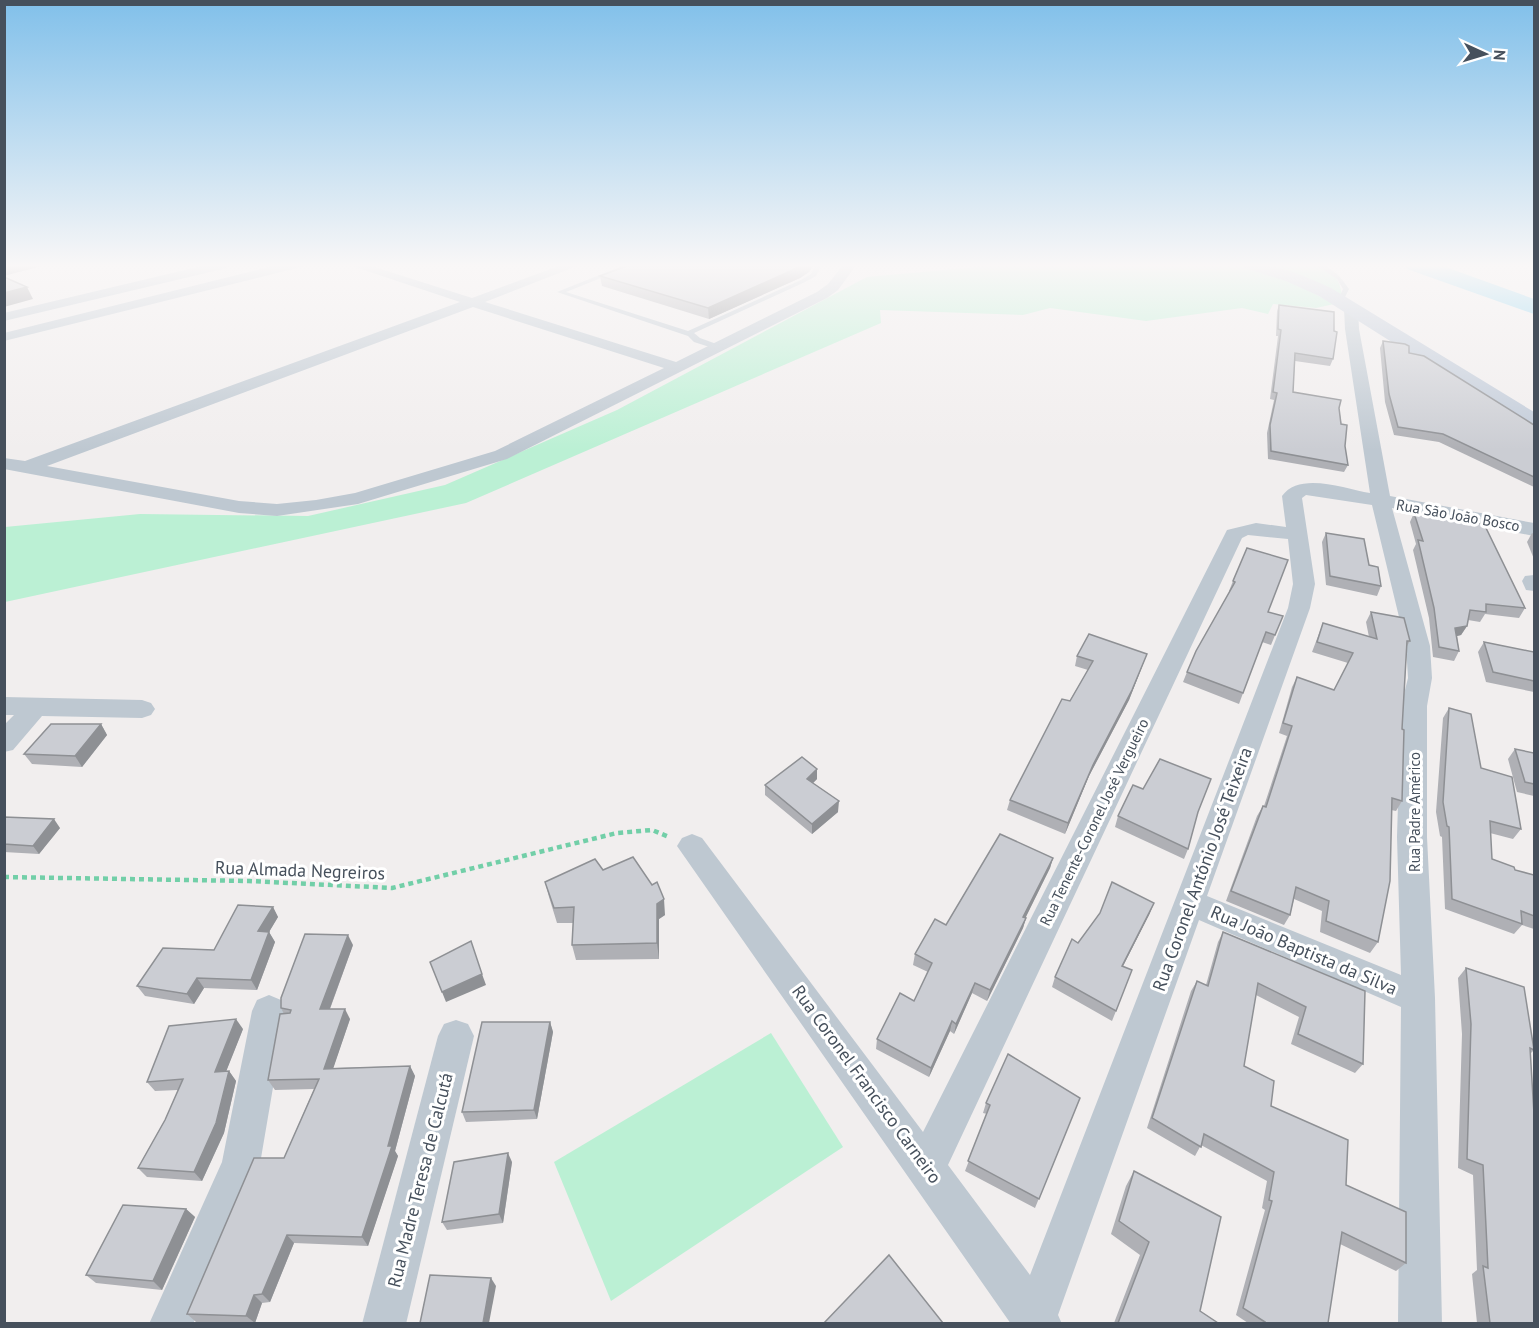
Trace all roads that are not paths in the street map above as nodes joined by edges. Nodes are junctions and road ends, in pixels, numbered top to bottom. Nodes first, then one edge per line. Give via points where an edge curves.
1 (48, 326) edge
2 (407, 326) edge
3 (547, 326) edge
4 (667, 326) edge
5 (704, 326) edge
6 (762, 326) edge
7 (1351, 326) edge
8 (1380, 326) edge
9 (689, 333) junction
10 (4, 337) edge
11 (719, 348) junction
12 (679, 368) junction
13 (1534, 422) edge
14 (4, 463) edge
15 (27, 467) junction
16 (1381, 502) junction
17 (1534, 530) edge
18 (1295, 535) junction
19 (4, 706) edge
20 (35, 707) junction
21 (142, 709) dead end
22 (4, 743) edge
23 (692, 846) road end
24 (1189, 902) junction
25 (1418, 998) junction
26 (269, 1011) dead end
27 (456, 1036) dead end
28 (927, 1166) junction
29 (1036, 1321) edge
30 (171, 1323) edge
31 (384, 1323) edge
32 (1420, 1323) edge

1 - 10 street
2 - 15 street
3 - 12 street
4 - 9 lane
5 - 9 lane
6 - 11 street
7 - 16 street, Rua Padre Américo
8 - 13 street
9 - 11 lane
11 - 12 street
12 - 15 street via 501,455 358,498 316,506 277,510 239,507
14 - 15 street
16 - 17 street, Rua São João Bosco
16 - 18 street, Rua Coronel António José Teixeira via 1301,489 1292,496
16 - 25 street, Rua Padre Américo via 1418,646 1420,678 1414,706 1412,837
18 - 24 street, Rua Coronel António José Teixeira via 1304,584 1299,608
18 - 28 street, Rua Tenente-Coronel José Vergueiro via 1257,529 1242,529 1234,534
19 - 20 street
20 - 21 street
20 - 22 street
23 - 28 street, Rua Coronel Francisco Carneiro
24 - 25 street, Rua João Baptista da Silva
24 - 29 street, Rua Coronel António José Teixeira
25 - 32 street, Rua Padre Américo
26 - 30 street via 241,1164
27 - 31 street, Rua Madre Teresa de Calcutá
28 - 29 street, Rua Coronel Francisco Carneiro

